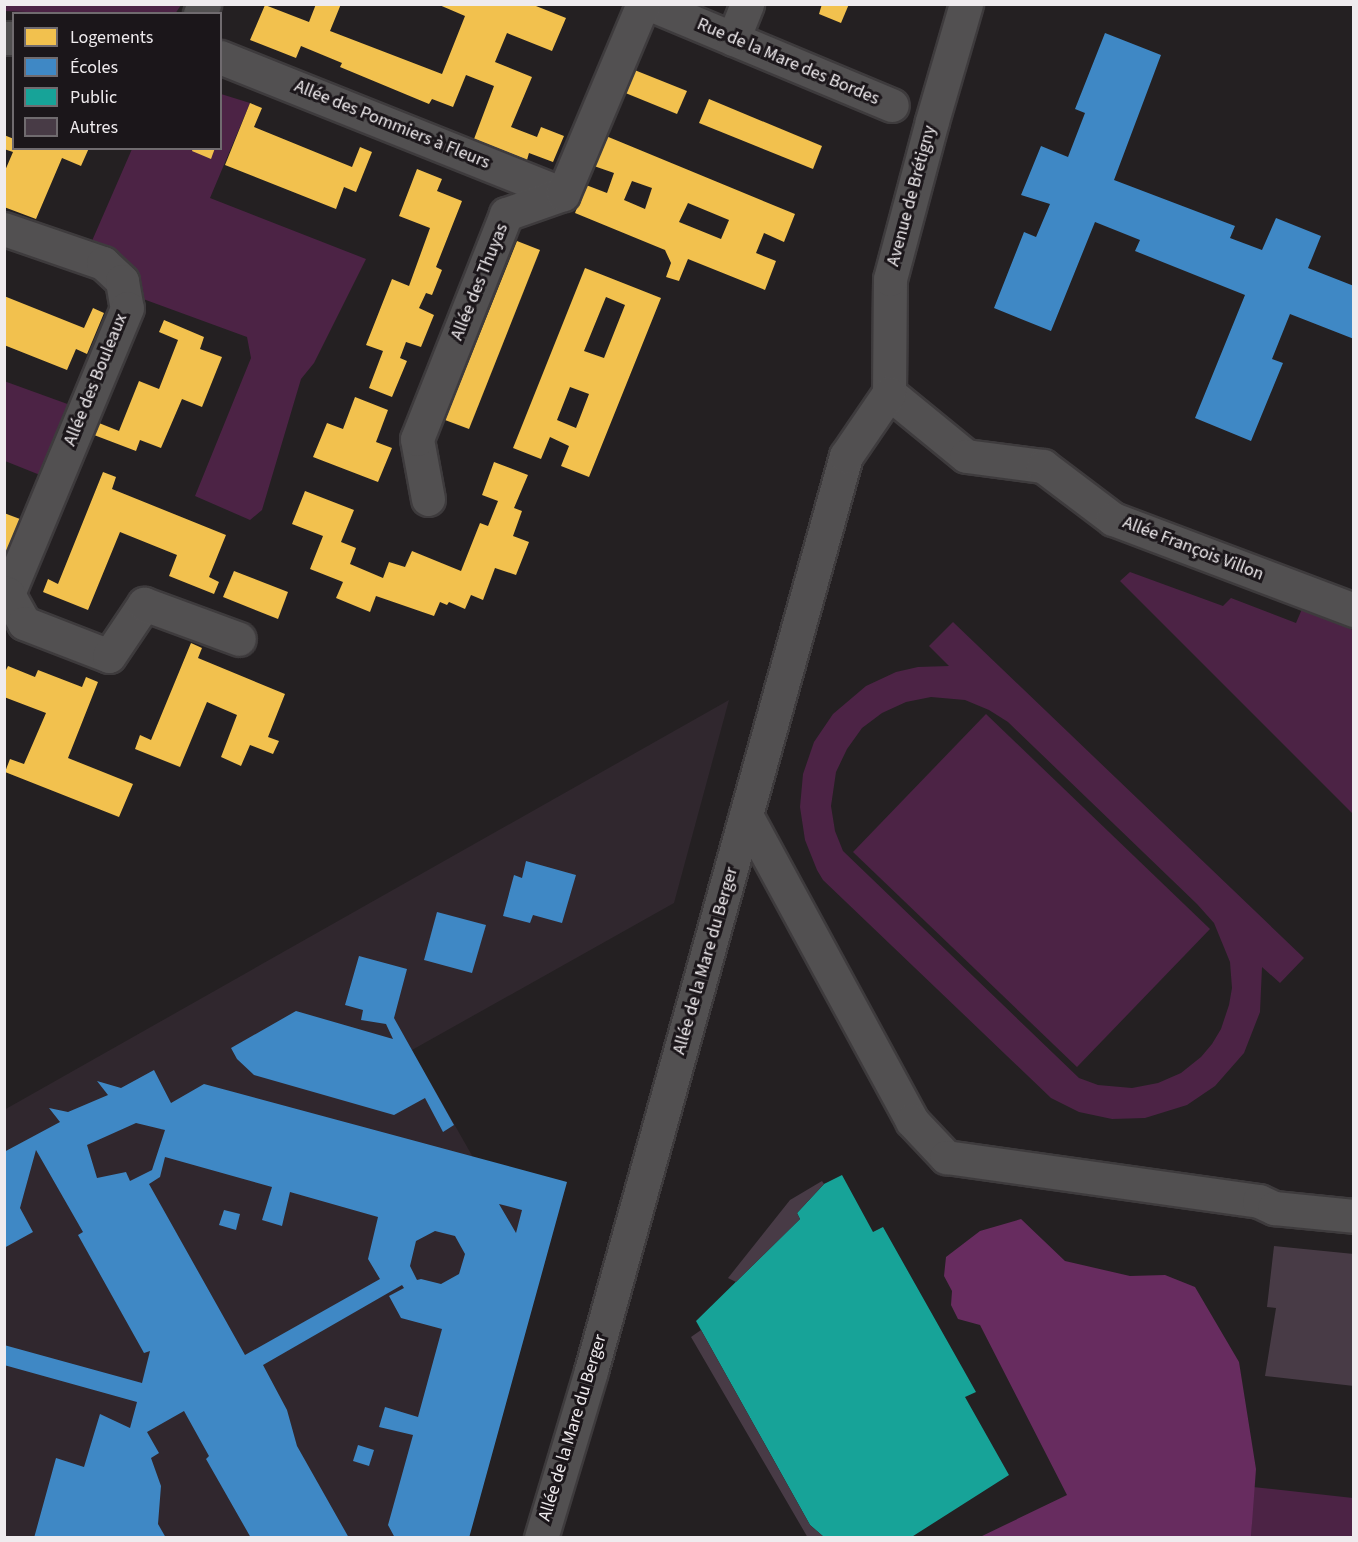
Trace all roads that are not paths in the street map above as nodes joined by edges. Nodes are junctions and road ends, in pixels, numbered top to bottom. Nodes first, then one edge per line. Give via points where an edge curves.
1 (643, 4) edge
2 (650, 4) edge
3 (747, 4) edge
4 (966, 4) edge
5 (733, 39) junction
6 (222, 58) edge
7 (892, 105) dead end
8 (563, 194) junction
9 (4, 229) edge
10 (889, 393) junction
11 (428, 499) dead end
12 (6, 593) edge
13 (1353, 610) edge
14 (239, 639) dead end
15 (746, 815) junction
16 (1353, 1216) edge
17 (541, 1538) edge

1 - 8 street
2 - 5 street, Rue de la Mare des Bordes
3 - 5 street
4 - 10 street, Avenue de Brétigny via 890,279
5 - 7 street, Rue de la Mare des Bordes
6 - 8 street, Allée des Pommiers à Fleurs
8 - 11 street, Allée des Thuyas via 506,214 417,439
9 - 12 street, Allée des Bouleaux via 103,263 122,281 127,308
10 - 13 street, Allée François Villon via 966,456 1043,466 1113,519
10 - 15 street, Allée de la Mare du Berger via 846,456
12 - 14 street via 24,623 109,656 144,604
15 - 16 street via 912,1120 946,1156 1259,1201 1274,1208
15 - 17 street, Allée de la Mare du Berger via 579,1441

